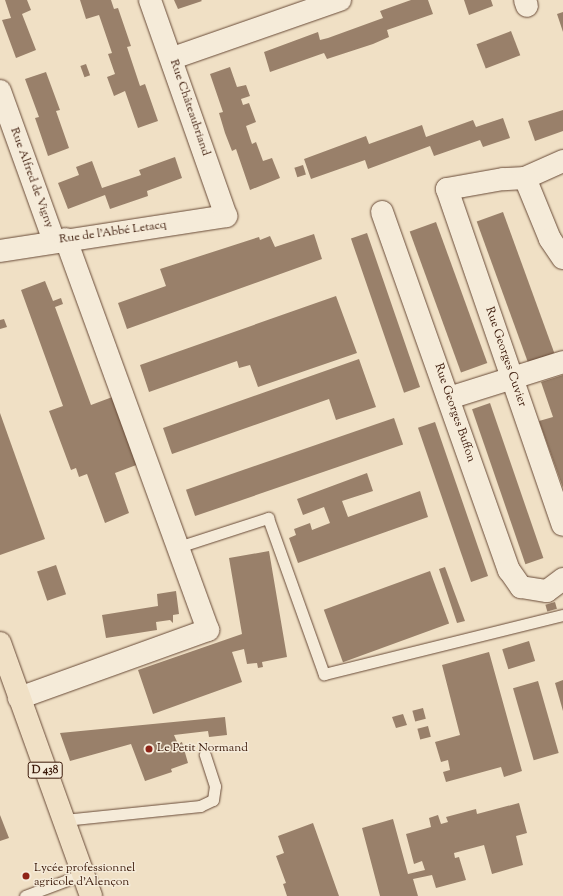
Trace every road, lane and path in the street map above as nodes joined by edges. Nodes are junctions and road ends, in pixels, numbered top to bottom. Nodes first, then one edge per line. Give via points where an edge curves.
1 (150, 0) edge
2 (340, 0) edge
3 (173, 58) junction
4 (0, 91) edge
5 (563, 161) edge
6 (525, 178) junction
7 (382, 212) dead end
8 (226, 216) joint
9 (60, 240) junction
10 (0, 251) edge
11 (563, 258) edge
12 (563, 362) edge
13 (512, 377) junction
14 (449, 398) junction
15 (563, 525) edge
16 (178, 547) junction
17 (555, 585) edge
18 (563, 615) edge
19 (0, 643) edge
20 (19, 698) junction
21 (205, 755) dead end
22 (64, 820) junction
23 (83, 874) junction
24 (25, 896) edge
25 (91, 896) edge

1 - 3 street, Rue Châteaubriand
2 - 3 street
3 - 8 street, Rue Châteaubriand
4 - 9 street, Rue Alfred de Vigny
5 - 6 street
6 - 11 street via 550,239
6 - 13 street, Rue Georges Cuvier via 503,179 447,189
7 - 14 street, Rue Georges Buffon
8 - 9 street, Rue de l'Abbé Letacq
9 - 10 street, Rue de l'Abbé Letacq
9 - 16 street, Rue Alfred de Vigny
12 - 13 street
13 - 14 street
13 - 15 street, Rue Georges Cuvier
14 - 17 street, Rue Georges Buffon via 509,570 521,587
16 - 18 lane via 268,518 324,674
16 - 20 street, Rue Alfred de Vigny via 208,630
19 - 20 main road, D 438
20 - 22 main road, D 438
21 - 22 lane via 215,786 213,800 200,806
22 - 23 main road, D 438
23 - 24 lane
23 - 25 main road, D 438

